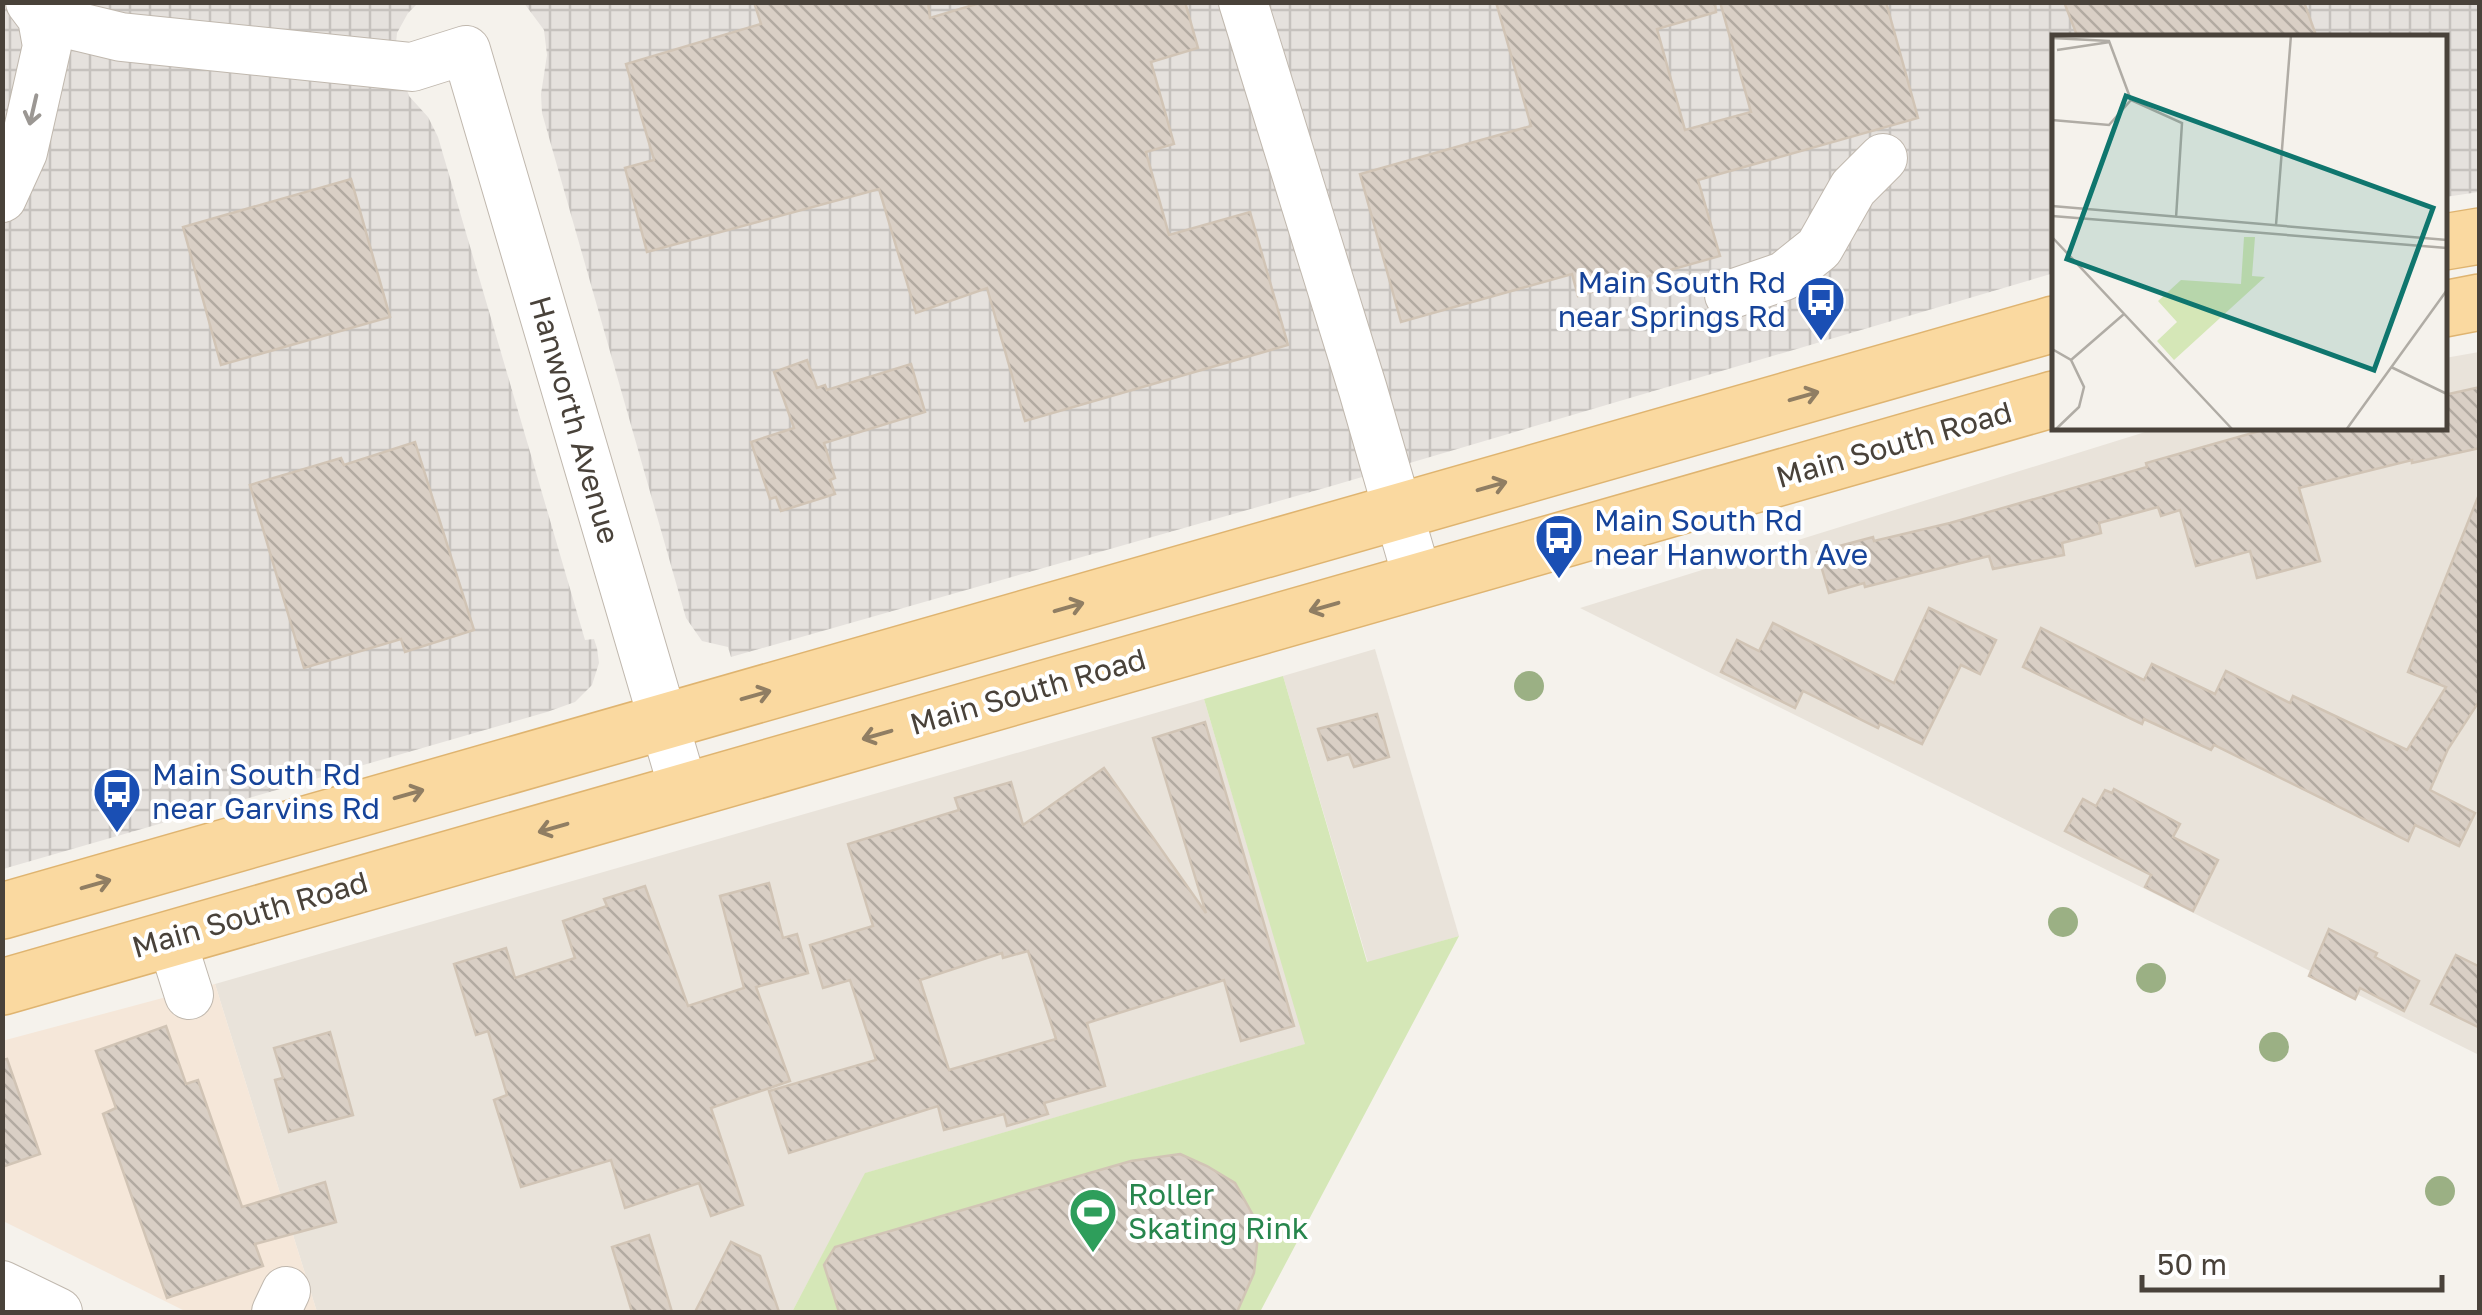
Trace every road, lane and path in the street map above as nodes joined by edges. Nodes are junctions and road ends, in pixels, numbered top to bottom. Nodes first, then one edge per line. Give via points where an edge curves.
1 (1242, 2) edge
2 (36, 10) edge
3 (1883, 158) dead end
4 (2, 198) edge
5 (2480, 236) edge
6 (2447, 242) edge
7 (1729, 295) dead end
8 (2480, 302) edge
9 (2447, 308) edge
10 (2052, 325) edge
11 (2052, 400) edge
12 (1398, 514) junction
13 (1418, 580) junction
14 (662, 722) junction
15 (684, 790) junction
16 (2, 910) edge
17 (171, 938) junction
18 (2, 987) edge
19 (189, 995) dead end
20 (2, 1285) edge
21 (58, 1312) edge

1 - 12 street
2 -> 4 street via 47,46 23,152
2 - 14 street, Hanworth Avenue via 121,36 412,67 466,50
3 - 7 street via 1853,188 1819,248 1784,276
5 - 6 main road
8 - 9 main road
12 -> 10 main road
11 - 13 main road, Main South Road
12 - 13 street
14 -> 12 main road
13 -> 15 main road, Main South Road
14 - 15 street, Hanworth Avenue
16 -> 14 main road
15 -> 17 main road, Main South Road
17 - 18 main road, Main South Road
17 - 19 street
20 - 21 street

